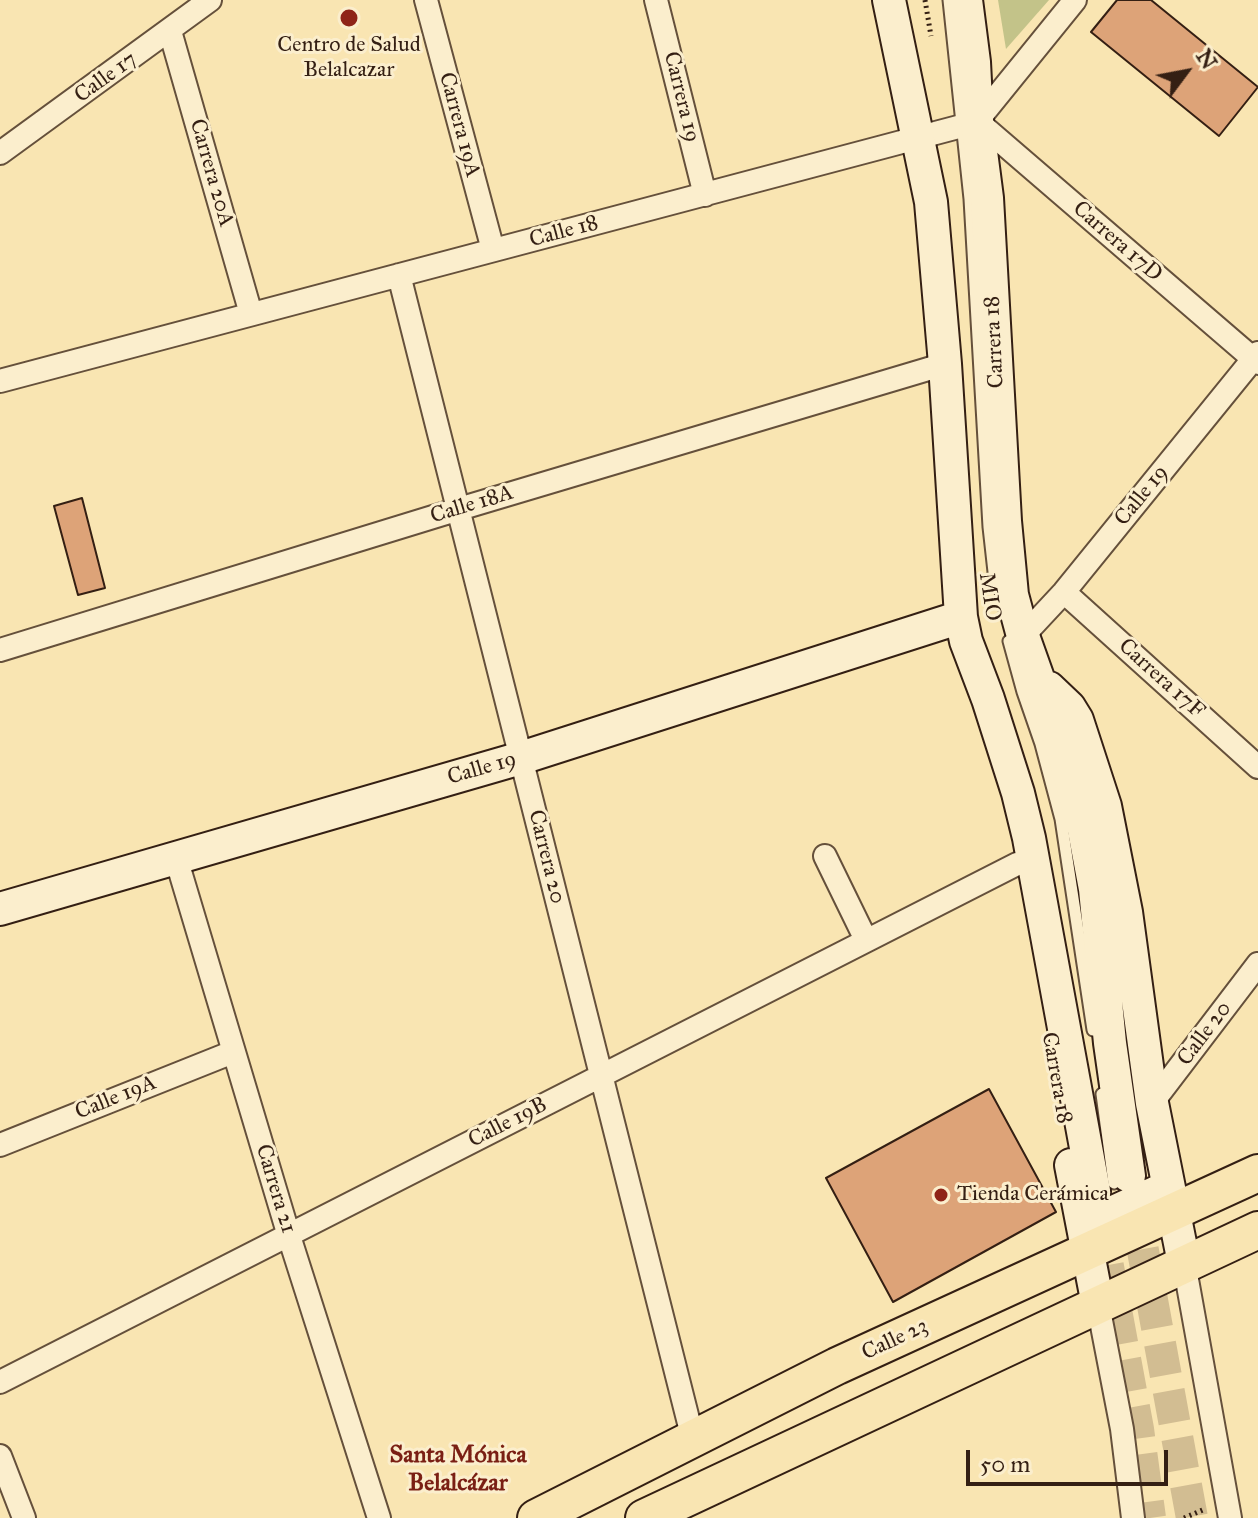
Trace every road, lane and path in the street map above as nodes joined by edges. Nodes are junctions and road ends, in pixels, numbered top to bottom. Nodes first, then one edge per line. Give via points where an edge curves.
1 (426, 0) edge
2 (656, 0) edge
3 (889, 0) edge
4 (949, 0) edge
5 (966, 0) edge
6 (1075, 0) edge
7 (204, 2) edge
8 (170, 31) junction
9 (970, 124) junction
10 (929, 135) junction
11 (0, 153) edge
12 (705, 195) junction
13 (948, 248) dead end
14 (493, 250) junction
15 (399, 275) junction
16 (251, 314) junction
17 (1256, 358) edge
18 (945, 364) junction
19 (0, 381) edge
20 (459, 509) junction
21 (1064, 592) junction
22 (998, 597) dead end
23 (963, 629) junction
24 (1014, 631) junction
25 (0, 650) edge
26 (1040, 681) junction
27 (1012, 730) dead end
28 (521, 758) junction
29 (1258, 767) edge
30 (825, 856) dead end
31 (176, 858) junction
32 (1017, 864) junction
33 (0, 909) edge
34 (866, 940) junction
35 (1062, 948) dead end
36 (1258, 964) edge
37 (1096, 1046) dead end
38 (233, 1052) junction
39 (600, 1075) junction
40 (1099, 1077) dead end
41 (1152, 1103) junction
42 (0, 1145) edge
43 (1258, 1173) edge
44 (1109, 1185) junction
45 (1171, 1199) junction
46 (1258, 1230) edge
47 (289, 1236) junction
48 (1085, 1239) junction
49 (1184, 1263) junction
50 (1098, 1305) junction
51 (870, 1352) junction
52 (944, 1377) junction
53 (0, 1382) edge
54 (693, 1439) junction
55 (0, 1456) edge
56 (24, 1518) edge
57 (379, 1518) edge
58 (536, 1518) edge
59 (646, 1518) edge
60 (1133, 1518) edge
61 (1230, 1518) edge

1 - 14 street, Carrera 19A
2 - 12 street, Carrera 19
3 - 10 main road, Carrera 18
4 - 9 lane, MIO
5 - 9 main road, Carrera 18 via 974,62
6 - 9 street
7 - 8 street, Calle 17
8 - 11 street, Calle 17
8 - 16 street, Carrera 20A
9 - 10 street, Calle 18
9 - 17 street, Carrera 17D
9 - 22 lane, MIO via 989,527
9 - 24 main road, Carrera 18 via 987,198
10 - 12 street, Calle 18
10 - 18 main road, Carrera 18
12 - 14 street, Calle 18
13 - 27 lane, MIO via 965,592 970,620
14 - 15 street, Calle 18
15 - 16 street, Calle 18
15 - 20 street, Carrera 20
16 - 19 street, Calle 18
17 - 21 street, Calle 19
18 - 20 street, Calle 18A
18 - 23 main road, Carrera 18
20 - 25 street, Calle 18A
20 - 28 street, Carrera 20
21 - 24 street, Calle 19
21 - 29 street, Carrera 17F
23 - 28 main road, Calle 19
23 - 32 main road, Carrera 18 via 975,704
23 - 44 main road, Carrera 18 via 1018,793
24 - 26 main road, Carrera 18
24 - 37 lane, MIO via 1061,819
26 - 41 main road, Carrera 18 via 1077,720 1105,806 1126,912
26 - 44 main road, Carrera 18 via 1075,789 1095,889 1110,1043
28 - 31 main road, Calle 19
28 - 39 street, Carrera 20
30 - 34 street
31 - 33 main road, Calle 19
31 - 38 street, Carrera 21
32 - 34 street, Calle 19B
32 - 48 main road, Carrera 18
34 - 39 street, Calle 19B
35 - 44 lane
36 - 41 street, Calle 20
38 - 42 street, Calle 19A
38 - 47 street, Carrera 21
39 - 47 street, Calle 19B
39 - 54 street, Carrera 20
40 - 44 lane
41 - 45 main road, Carrera 18
43 - 45 main road, Calle 23
45 - 48 main road, Calle 23
45 - 49 main road, Carrera 18
46 - 49 main road
47 - 53 street, Calle 19B
47 - 57 street, Carrera 21
48 - 50 main road, Carrera 18
48 - 51 main road, Calle 23
49 - 50 main road
49 - 61 street, Carrera 18
50 - 52 main road
50 - 60 street, Carrera 18
51 - 52 main road
51 - 54 main road, Calle 23
52 - 59 main road
54 - 58 main road, Calle 23
55 - 56 street

